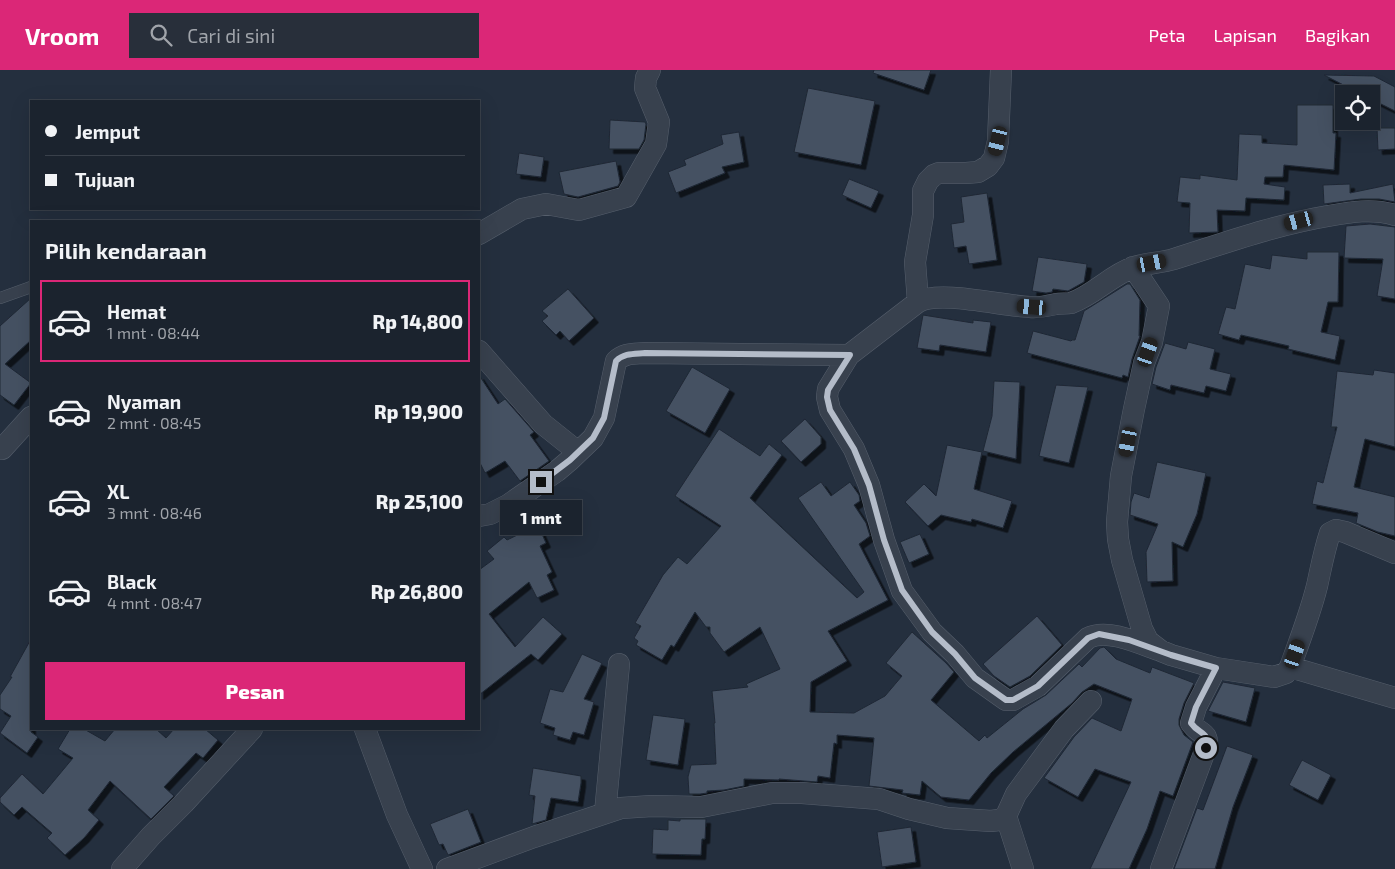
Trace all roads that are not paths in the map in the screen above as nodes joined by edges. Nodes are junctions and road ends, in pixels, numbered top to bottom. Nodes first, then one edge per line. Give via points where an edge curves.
1 (650, 70) edge
2 (1001, 70) edge
3 (1395, 215) edge
4 (480, 233) edge
5 (1133, 267) junction
6 (30, 287) edge
7 (0, 298) edge
8 (918, 302) junction
9 (480, 352) edge
10 (850, 355) junction
11 (30, 418) edge
12 (2, 449) dead end
13 (578, 452) junction
14 (480, 516) edge
15 (1395, 553) edge
16 (1161, 651) junction
17 (618, 664) dead end
18 (1290, 667) junction
19 (1216, 668) junction
20 (1395, 698) edge
21 (1091, 701) dead end
22 (251, 730) edge
23 (365, 730) edge
24 (605, 813) junction
25 (1006, 816) junction
26 (122, 869) edge
27 (422, 869) edge
28 (447, 869) edge
29 (1023, 869) edge
30 (1161, 869) edge

1 - 4 street via 645,88 658,122 656,144 626,197 579,210 546,204 522,209
2 - 8 street via 998,141 994,158 978,172 934,175 923,191 923,215 915,262
3 - 5 street via 1359,210 1299,221 1171,260
5 - 8 street via 1070,303 1047,307 946,297
5 - 16 street via 1159,306 1121,476 1118,539 1142,629 1148,641
6 - 7 lane
8 - 10 street
9 - 13 street via 543,424
10 - 13 street via 645,353 621,356 616,361 604,418 593,438
10 - 16 street via 828,390 830,410 854,449 869,485 902,590 932,632 975,678 1006,700 1013,700 1038,686 1092,636 1107,635
11 - 12 street
13 - 14 street via 508,505
15 - 18 street via 1345,532 1336,530 1330,533 1317,586
16 - 19 street
17 - 24 street
18 - 19 street via 1286,673 1274,677
18 - 20 street
19 - 30 street via 1191,723 1208,741
21 - 25 street via 1064,729 1016,794
22 - 26 street
23 - 27 street via 397,815
24 - 25 street via 621,808 652,806 700,807 772,793 802,792 879,799 947,818 991,821
24 - 28 street
25 - 29 street

